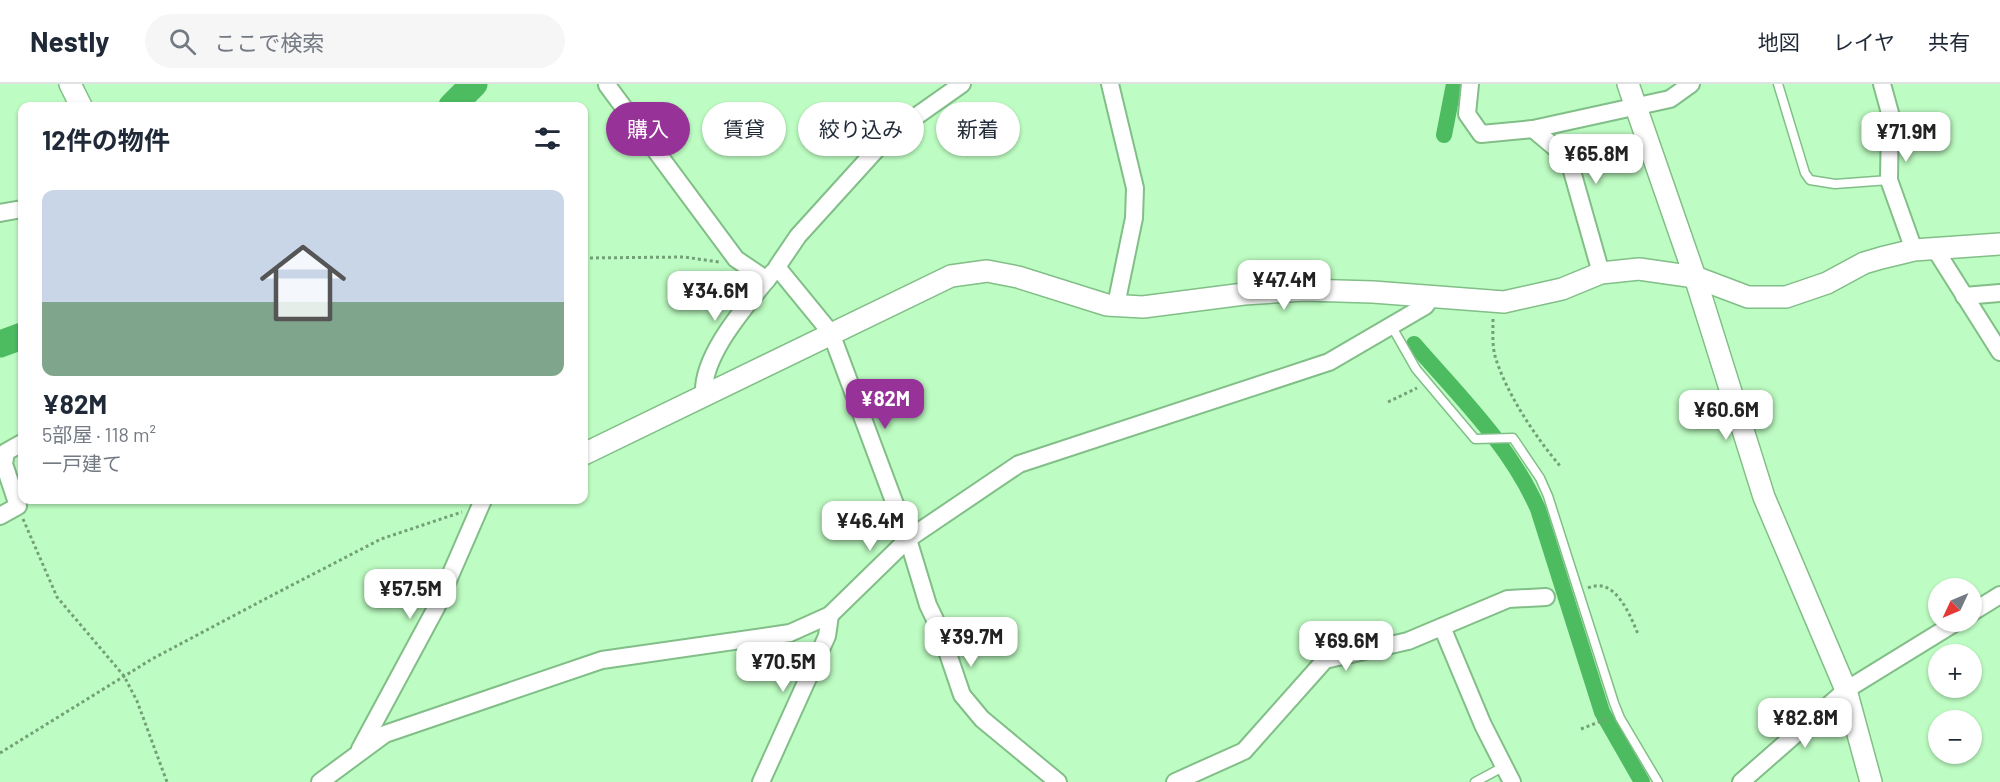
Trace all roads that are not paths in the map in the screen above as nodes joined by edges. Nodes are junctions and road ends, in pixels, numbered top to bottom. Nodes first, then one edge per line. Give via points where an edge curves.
1 (70, 84) edge
2 (962, 84) edge
3 (1110, 84) edge
4 (1470, 84) edge
5 (1628, 84) edge
6 (1691, 84) edge
7 (1778, 84) edge
8 (1882, 84) edge
9 (607, 85) edge
10 (79, 102) edge
11 (1636, 106) junction
12 (1533, 129) junction
13 (1888, 180) junction
14 (18, 209) edge
15 (0, 213) edge
16 (2000, 244) edge
17 (1924, 250) junction
18 (1601, 273) junction
19 (772, 274) junction
20 (1695, 277) junction
21 (2000, 293) edge
22 (1964, 296) junction
23 (1432, 297) junction
24 (1116, 305) junction
25 (1392, 327) junction
26 (831, 333) junction
27 (2000, 352) edge
28 (704, 395) junction
29 (18, 445) edge
30 (588, 452) edge
31 (481, 504) edge
32 (0, 516) edge
33 (908, 538) junction
34 (2000, 595) edge
35 (1546, 597) dead end
36 (1982, 606) edge
37 (831, 615) junction
38 (1442, 627) junction
39 (1940, 632) edge
40 (1846, 690) junction
41 (358, 752) junction
42 (1503, 766) junction
43 (320, 782) edge
44 (761, 782) edge
45 (1058, 782) edge
46 (1175, 782) edge
47 (1475, 782) edge
48 (1512, 782) edge
49 (1658, 782) edge
50 (1741, 782) edge
51 (1871, 782) edge

1 - 10 street
2 - 19 street via 901,127 876,150 798,236
3 - 24 street via 1135,188 1134,218
4 - 12 street via 1467,114 1481,134
5 - 11 street
6 - 11 street via 1670,99
7 - 13 lane via 1810,180 1835,184
8 - 13 street via 1890,113
9 - 19 street via 736,259 750,269
11 - 12 street
11 - 20 street
12 - 18 street via 1570,164
13 - 17 street
14 - 15 street
16 - 17 street
17 - 20 street via 1864,263 1827,283 1786,297 1748,297
17 - 22 street
18 - 20 street via 1639,269
18 - 23 street via 1526,299 1492,302
19 - 26 street
19 - 28 street via 720,344 707,374
20 - 40 street via 1764,496
21 - 22 street
22 - 27 street
23 - 24 street via 1304,290 1143,307
23 - 25 street
24 - 26 street via 987,271 951,276
25 - 33 street via 1329,362 1019,464
25 - 49 lane via 1427,382 1475,439 1507,436 1516,441 1540,478 1620,718
26 - 28 street
26 - 33 street
28 - 30 street
29 - 32 street via 6,452 4,464 18,506
31 - 41 street via 436,608
33 - 37 street
33 - 45 street via 962,695 982,718
34 - 36 street
35 - 38 street via 1508,599
37 - 41 street via 790,633 602,660 399,728
37 - 44 street via 827,636
38 - 42 street
38 - 46 street via 1408,641 1326,660 1244,751
39 - 40 street
40 - 50 street
40 - 51 street
41 - 43 street
42 - 47 lane
42 - 48 street

